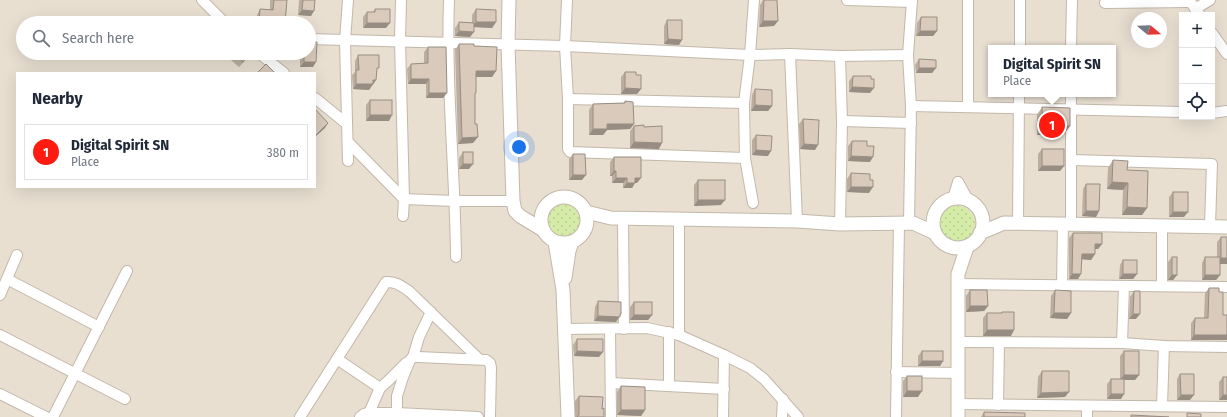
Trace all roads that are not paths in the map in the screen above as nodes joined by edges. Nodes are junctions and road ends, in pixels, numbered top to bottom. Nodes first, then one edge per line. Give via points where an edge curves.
1 (202, 0) edge
2 (348, 0) edge
3 (401, 0) edge
4 (449, 0) edge
5 (509, 0) edge
6 (567, 0) edge
7 (754, 0) edge
8 (847, 0) edge
9 (968, 0) edge
10 (1020, 0) edge
11 (1072, 0) edge
12 (1210, 0) edge
13 (912, 1) edge
14 (1105, 3) dead end
15 (1193, 7) edge
16 (218, 16) edge
17 (1215, 37) edge
18 (316, 39) edge
19 (345, 41) junction
20 (400, 41) junction
21 (447, 43) junction
22 (508, 44) junction
23 (1020, 45) edge
24 (1072, 45) edge
25 (565, 46) junction
26 (790, 54) junction
27 (1227, 54) edge
28 (750, 55) junction
29 (908, 55) junction
30 (840, 56) junction
31 (268, 60) edge
32 (283, 72) edge
33 (1019, 97) edge
34 (1071, 97) edge
35 (316, 99) edge
36 (568, 99) junction
37 (744, 103) junction
38 (911, 106) junction
39 (968, 107) junction
40 (1019, 108) junction
41 (1071, 109) junction
42 (1227, 111) edge
43 (1179, 112) edge
44 (1215, 113) edge
45 (842, 121) junction
46 (911, 123) junction
47 (347, 124) junction
48 (348, 142) junction
49 (745, 158) junction
50 (1071, 160) junction
51 (348, 161) dead end
52 (404, 200) junction
53 (455, 201) junction
54 (513, 201) junction
55 (753, 203) dead end
56 (979, 210) junction
57 (543, 211) junction
58 (586, 212) junction
59 (935, 214) junction
60 (403, 216) dead end
61 (520, 216) junction
62 (617, 219) junction
63 (679, 220) junction
64 (797, 221) junction
65 (907, 223) junction
66 (1004, 223) junction
67 (840, 224) junction
68 (1018, 224) junction
69 (1067, 224) junction
70 (1162, 226) junction
71 (1210, 226) junction
72 (1227, 227) edge
73 (543, 230) junction
74 (583, 233) junction
75 (935, 233) junction
76 (980, 233) junction
77 (556, 242) junction
78 (572, 242) junction
79 (948, 246) junction
80 (967, 246) junction
81 (17, 255) dead end
82 (456, 257) dead end
83 (127, 271) dead end
84 (7, 279) junction
85 (958, 279) junction
86 (1062, 285) junction
87 (1124, 286) junction
88 (1162, 286) junction
89 (1227, 287) edge
90 (563, 290) junction
91 (0, 295) edge
92 (431, 312) junction
93 (99, 327) junction
94 (610, 328) junction
95 (624, 328) junction
96 (565, 329) junction
97 (669, 332) junction
98 (0, 335) edge
99 (679, 335) junction
100 (958, 342) junction
101 (999, 342) junction
102 (1122, 343) junction
103 (1164, 346) junction
104 (1227, 347) edge
105 (724, 355) junction
106 (337, 359) junction
107 (411, 359) junction
108 (478, 359) junction
109 (896, 372) junction
110 (958, 373) junction
111 (75, 374) junction
112 (611, 383) junction
113 (669, 386) junction
114 (380, 388) junction
115 (724, 389) junction
116 (1, 397) edge
117 (125, 399) dead end
118 (783, 399) junction
119 (998, 405) junction
120 (1087, 406) junction
121 (1162, 406) junction
122 (1225, 410) edge
123 (958, 411) edge
124 (364, 415) edge
125 (397, 415) edge
126 (46, 417) edge
127 (53, 417) edge
128 (300, 417) edge
129 (478, 417) edge
130 (490, 417) edge
131 (568, 417) edge
132 (611, 417) edge
133 (723, 417) edge
134 (782, 417) edge
135 (798, 417) edge
136 (896, 417) edge
137 (1087, 417) edge

1 - 16 street
2 - 19 street
3 - 20 street
4 - 21 street
5 - 22 street
6 - 25 street
7 - 28 street
8 - 13 street
9 - 39 street
10 - 23 street
11 - 24 street
12 - 15 street
13 - 29 street
14 - 15 street
17 - 27 street
18 - 19 street
19 - 20 street
19 - 47 street
20 - 21 street
20 - 52 street
21 - 22 street
21 - 53 street
22 - 25 street
22 - 54 street
25 - 28 street
25 - 36 street
26 - 28 street
26 - 30 street
26 - 64 street
28 - 37 street
29 - 30 street
29 - 38 street
30 - 45 street
31 - 32 street
33 - 40 street
34 - 41 street
35 - 47 street
36 - 37 street
36 - 49 street via 568,149 573,153
37 - 49 street
38 - 39 street
38 - 46 street
39 - 40 street
40 - 41 street
40 - 68 street
41 - 43 street
41 - 50 street
42 - 44 street
45 - 46 street
45 - 67 street
46 - 65 street
47 - 48 street
48 - 51 street
48 - 52 street
49 - 55 street
50 - 69 street
50 - 71 street via 1212,164
52 - 53 street
52 - 60 street
53 - 54 street
53 - 82 street
54 - 61 street via 515,211
56 - 59 street via 968,200 960,198 942,204
56 - 66 street
56 - 76 street via 982,217
57 - 58 street via 551,201 564,197 579,202
57 - 61 street
57 - 73 street
58 - 62 street
58 - 74 street via 588,219
59 - 65 street
59 - 75 street
61 - 73 street
62 - 63 street
62 - 74 street
62 - 95 street
63 - 64 street
63 - 99 street
64 - 67 street
65 - 67 street
65 - 75 street
65 - 109 street
66 - 68 street
66 - 76 street
68 - 69 street
69 - 70 street
69 - 86 street
70 - 71 street
70 - 88 street
71 - 72 street
73 - 77 street
74 - 78 street
75 - 79 street via 940,241
76 - 80 street via 975,241
77 - 78 street
77 - 90 street
78 - 90 street
79 - 80 street
79 - 85 street
80 - 85 street
81 - 84 street
83 - 93 street
84 - 91 street
84 - 93 street
85 - 86 street
85 - 100 street
86 - 87 street
87 - 88 street
87 - 102 street
88 - 89 street
90 - 96 street
92 - 106 street via 410,292 391,281 386,282
92 - 107 street
92 - 108 street
93 - 111 street
94 - 95 street
94 - 96 street
94 - 112 street
95 - 97 street via 647,328
96 - 131 street
97 - 99 street
97 - 113 street
98 - 111 street
99 - 105 street
100 - 101 street
100 - 110 street
101 - 102 street
101 - 119 street
102 - 103 street
103 - 104 street
103 - 121 street
105 - 115 street
105 - 118 street via 750,368
106 - 114 street
106 - 128 street
107 - 108 street via 418,356
107 - 114 street
107 - 125 street via 397,396
108 - 130 street via 490,363
109 - 110 street
109 - 136 street
110 - 123 street
111 - 117 street
111 - 127 street
112 - 113 street
112 - 132 street
113 - 115 street
114 - 124 street
115 - 133 street
116 - 126 street
118 - 134 street
118 - 135 street
119 - 120 street
119 - 123 street
120 - 121 street
120 - 137 street
121 - 122 street
124 - 125 street
125 - 129 street

